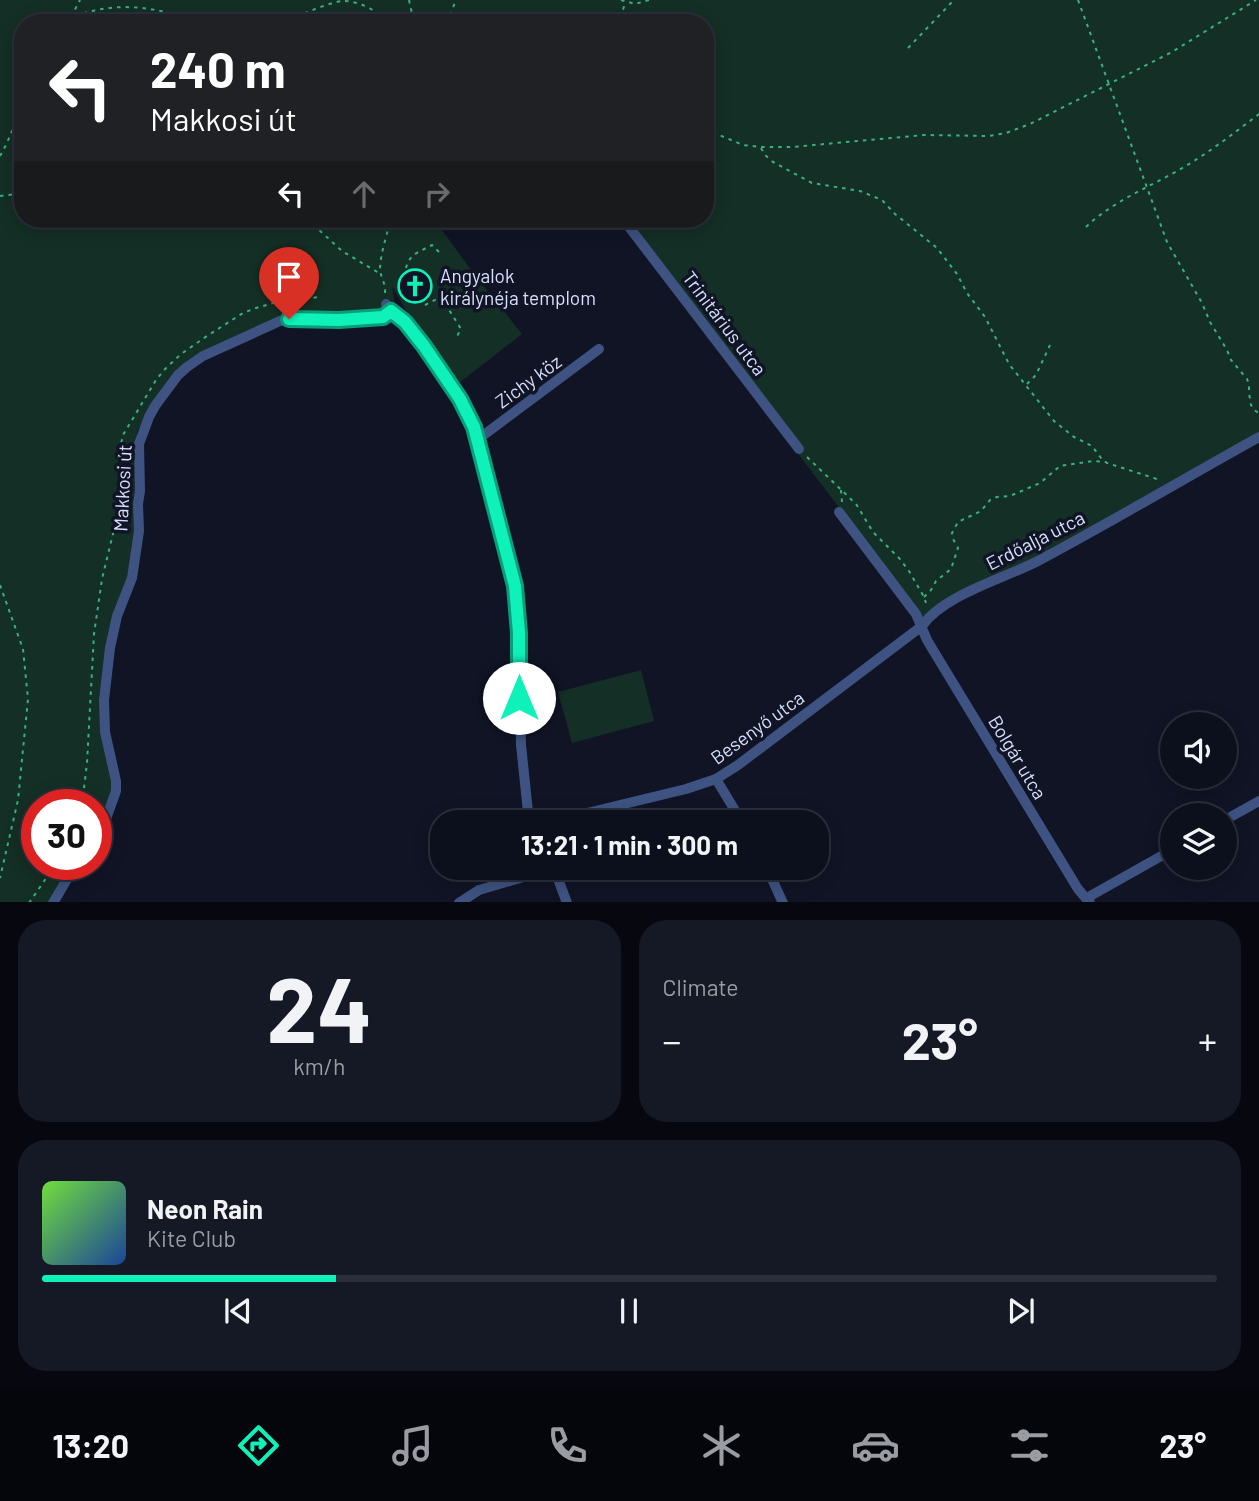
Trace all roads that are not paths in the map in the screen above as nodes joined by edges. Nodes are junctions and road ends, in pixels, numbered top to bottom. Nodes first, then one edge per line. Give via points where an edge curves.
1 (630, 228) edge
2 (599, 349) dead end
3 (1259, 437) edge
4 (477, 440) junction
5 (799, 449) road end
6 (839, 512) dead end
7 (925, 622) junction
8 (716, 779) junction
9 (1259, 802) edge
10 (112, 804) edge
11 (528, 810) edge
12 (599, 810) edge
13 (735, 810) edge
14 (1237, 814) edge
15 (1160, 857) edge
16 (66, 880) edge
17 (514, 880) edge
18 (559, 880) edge
19 (773, 880) edge
20 (1089, 901) edge
21 (52, 902) edge
22 (459, 902) edge
23 (567, 902) edge
24 (783, 902) edge

1 - 5 street, Trinitárius utca
2 - 4 street, Zichy köz
3 - 7 street, Erdőalja utca via 1037,561 961,595
4 - 10 street, Makkosi út via 450,382 389,307 383,317 281,321 203,356 178,375 155,406 139,444 139,531 132,578 110,648 104,701 117,791
4 - 11 street via 515,586
6 - 7 street
7 - 8 street, Besenyő utca
7 - 20 street, Bolgár utca via 927,640
8 - 12 street, Besenyő utca
8 - 13 street
9 - 14 street
15 - 20 street via 1092,895
16 - 21 street
17 - 22 street
18 - 23 street
19 - 24 street

